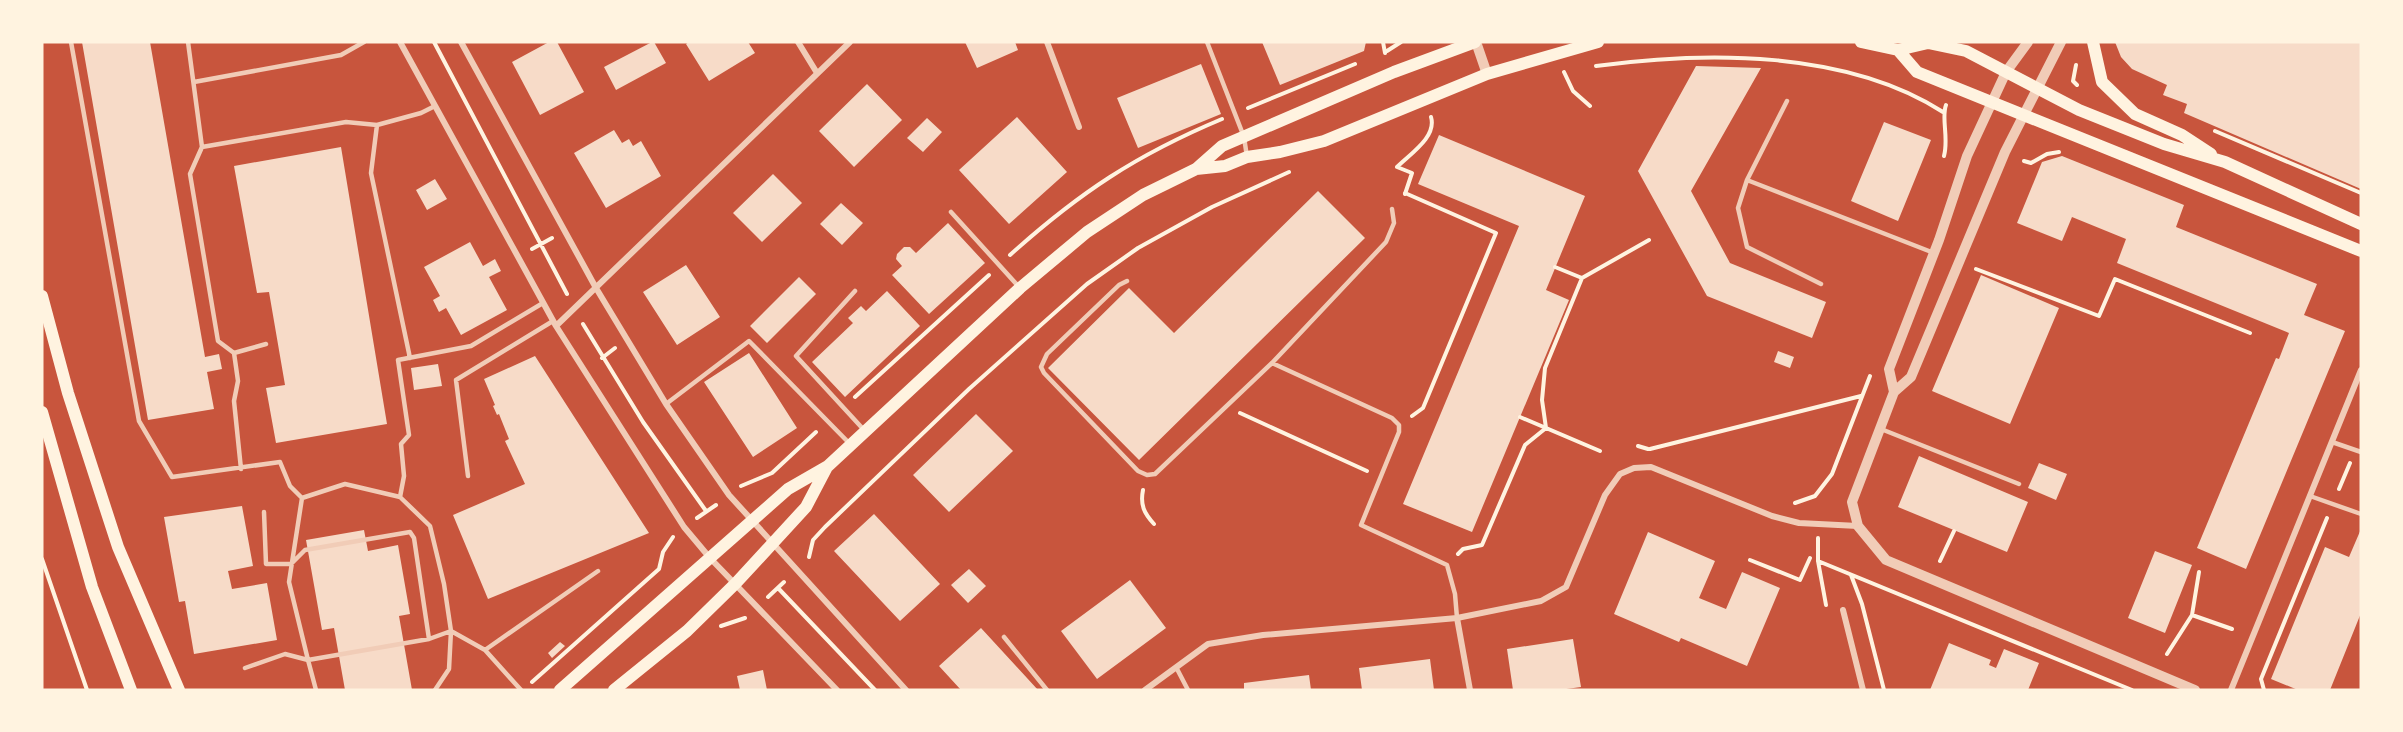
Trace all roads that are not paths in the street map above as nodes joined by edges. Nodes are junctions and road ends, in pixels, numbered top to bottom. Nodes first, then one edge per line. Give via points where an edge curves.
1 (71, 42) edge
2 (188, 42) edge
3 (364, 42) edge
4 (400, 42) edge
5 (461, 42) edge
6 (798, 42) edge
7 (850, 42) edge
8 (1047, 42) edge
9 (1208, 42) edge
10 (1475, 42) edge
11 (1598, 42) edge
12 (1861, 42) edge
13 (2028, 42) edge
14 (2061, 42) edge
15 (2092, 42) edge
16 (1898, 50) junction
17 (2006, 72) junction
18 (818, 73) junction
19 (1487, 74) junction
20 (194, 82) junction
21 (2038, 89) junction
22 (1787, 101) dead end
23 (1992, 101) junction
24 (435, 106) junction
25 (2024, 115) junction
26 (377, 125) junction
27 (1079, 127) dead end
28 (1244, 137) junction
29 (202, 147) junction
30 (1247, 157) junction
31 (2225, 162) junction
32 (1196, 169) junction
33 (1748, 180) junction
34 (1392, 209) dead end
35 (951, 212) dead end
36 (2361, 224) edge
37 (2361, 251) edge
38 (1934, 253) junction
39 (1127, 281) dead end
40 (1821, 284) dead end
41 (596, 288) junction
42 (1020, 288) junction
43 (855, 291) dead end
44 (42, 296) edge
45 (543, 303) junction
46 (555, 324) junction
47 (266, 344) dead end
48 (234, 353) junction
49 (410, 358) junction
50 (1272, 363) junction
51 (2361, 370) edge
52 (1894, 392) junction
53 (666, 404) junction
54 (42, 412) edge
55 (1879, 428) junction
56 (864, 430) junction
57 (2332, 442) junction
58 (850, 444) junction
59 (2361, 452) edge
60 (828, 466) junction
61 (241, 469) junction
62 (468, 476) dead end
63 (2019, 484) dead end
64 (2310, 496) junction
65 (400, 497) junction
66 (302, 498) junction
67 (264, 512) dead end
68 (2361, 514) edge
69 (752, 522) junction
70 (1858, 526) junction
71 (773, 543) junction
72 (710, 558) junction
73 (291, 564) junction
74 (598, 571) dead end
75 (736, 583) junction
76 (1843, 610) dead end
77 (1457, 618) junction
78 (451, 631) junction
79 (1004, 637) dead end
80 (429, 639) junction
81 (485, 650) junction
82 (308, 660) junction
83 (1176, 667) junction
84 (245, 668) dead end
85 (904, 689) edge
86 (131, 690) edge
87 (179, 690) edge
88 (316, 690) edge
89 (435, 690) edge
90 (520, 690) edge
91 (560, 690) edge
92 (614, 690) edge
93 (837, 690) edge
94 (1047, 690) edge
95 (1145, 690) edge
96 (1188, 690) edge
97 (1470, 690) edge
98 (1863, 690) edge
99 (2195, 690) edge
100 (2231, 690) edge

1 - 61 lane via 139,421 172,477
2 - 20 lane
3 - 20 lane via 341,56
4 - 24 street
5 - 41 street
6 - 18 street
7 - 18 street
8 - 27 street
9 - 28 lane
10 - 19 street
10 - 28 main road
11 - 19 main road
12 - 16 main road
13 - 17 street
14 - 21 street
15 - 31 main road via 2102,82 2135,114 2182,135
16 - 17 main road via 1928,42 1966,51
16 - 23 main road via 1917,72
17 - 21 main road
17 - 23 street
18 - 41 street
19 - 30 main road via 1324,141
20 - 29 lane
21 - 25 street
21 - 31 main road via 2164,144
22 - 33 lane
23 - 25 main road
23 - 38 street via 1967,156
24 - 26 lane
24 - 45 street
25 - 37 main road
25 - 52 street via 1911,377
26 - 29 lane via 346,122
26 - 49 lane via 371,173
28 - 30 lane
28 - 32 main road via 1222,146
29 - 48 lane via 190,174 218,341
30 - 32 main road via 1225,166
31 - 36 main road
32 - 42 main road via 1143,195 1087,232
33 - 38 lane
33 - 40 lane via 1738,208 1748,247
34 - 50 lane via 1394,223 1386,242
35 - 42 lane
38 - 52 street via 1889,369
39 - 50 lane via 1047,354 1041,367 1138,471 1155,474
41 - 46 street
41 - 53 street
42 - 56 main road
43 - 56 lane via 796,356
44 - 87 main road via 68,393 118,547
45 - 46 street
45 - 49 lane via 471,346
46 - 62 lane via 456,380
46 - 72 street via 684,527
47 - 48 lane
48 - 61 lane
49 - 65 lane via 398,360 410,435 401,444 404,476
50 - 77 lane via 1392,418 1399,425 1361,525 1447,564
51 - 57 street
52 - 55 street
53 - 58 lane via 749,341
53 - 69 street
54 - 86 main road via 92,587
55 - 63 lane
55 - 70 street via 1852,502
56 - 58 main road
57 - 59 lane
57 - 64 street
58 - 60 main road
60 - 69 main road via 789,489
60 - 71 main road via 806,507
61 - 66 lane via 280,462 290,486
64 - 68 lane
64 - 100 street
65 - 66 lane via 345,484
65 - 78 lane via 430,526
66 - 73 lane
67 - 73 lane via 266,564
69 - 71 street
69 - 72 main road
70 - 77 street via 1799,523 1772,516 1651,467 1634,468 1620,474 1605,495 1566,588 1541,601
70 - 99 street via 1886,560
71 - 75 main road
71 - 85 street
72 - 75 street
72 - 91 main road
73 - 80 lane via 305,550 410,532
73 - 82 lane via 289,582
74 - 81 lane
75 - 92 main road via 687,631
75 - 93 street
76 - 98 street
77 - 83 street via 1263,635 1208,644
77 - 97 street
78 - 80 lane
78 - 81 lane
78 - 89 lane via 449,669
79 - 94 lane
80 - 82 lane
81 - 90 lane
82 - 84 lane via 285,654
82 - 88 lane
83 - 95 street
83 - 96 lane

